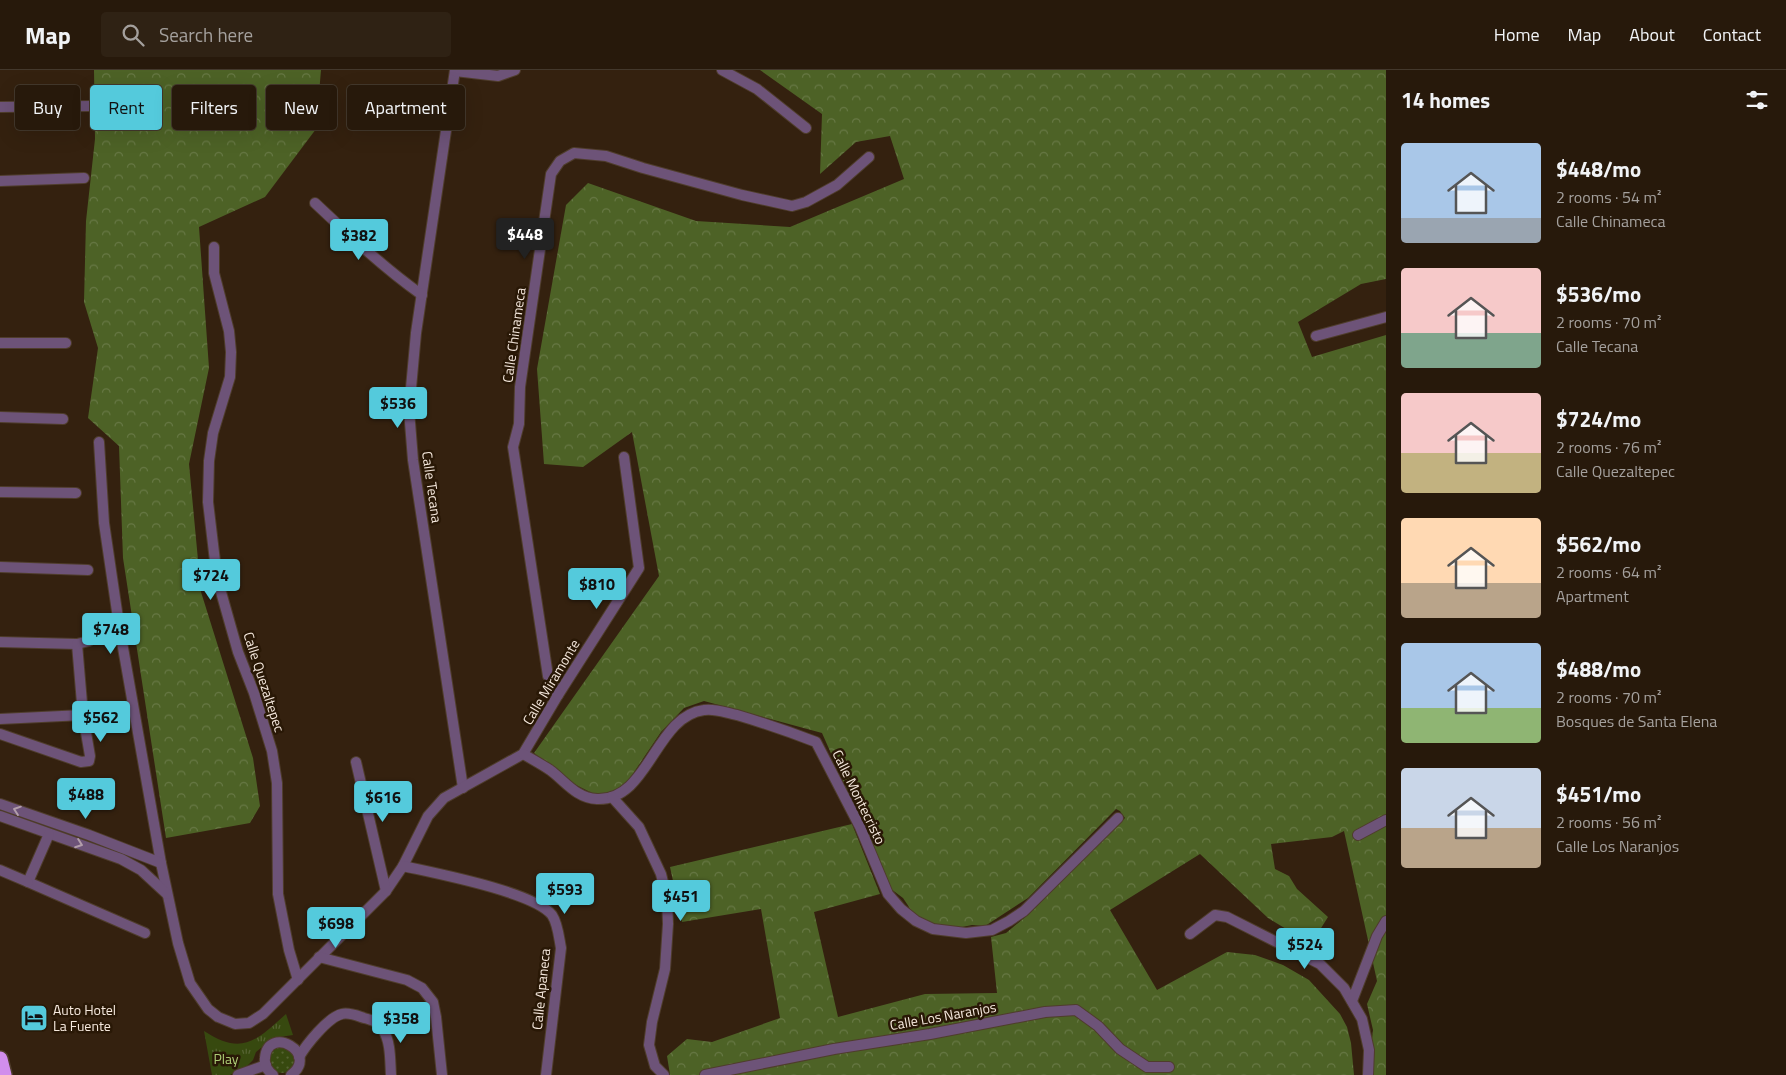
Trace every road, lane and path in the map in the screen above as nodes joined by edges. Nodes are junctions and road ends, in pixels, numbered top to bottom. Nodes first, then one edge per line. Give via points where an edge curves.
1 (455, 70) edge
2 (515, 70) edge
3 (722, 70) edge
4 (90, 106) edge
5 (0, 107) edge
6 (806, 128) dead end
7 (869, 157) dead end
8 (84, 178) dead end
9 (0, 181) edge
10 (315, 203) dead end
11 (214, 247) dead end
12 (422, 295) junction
13 (1386, 317) edge
14 (1316, 336) dead end
15 (0, 343) edge
16 (66, 343) dead end
17 (0, 417) edge
18 (62, 419) dead end
19 (99, 442) dead end
20 (624, 457) dead end
21 (0, 492) edge
22 (76, 493) dead end
23 (0, 567) edge
24 (88, 570) dead end
25 (90, 641) dead end
26 (0, 642) edge
27 (77, 644) junction
28 (558, 695) junction
29 (83, 715) junction
30 (0, 719) edge
31 (0, 734) edge
32 (523, 754) junction
33 (356, 762) dead end
34 (463, 788) junction
35 (612, 797) junction
36 (0, 804) edge
37 (0, 816) edge
38 (1118, 818) dead end
39 (1386, 820) edge
40 (49, 834) junction
41 (1358, 835) dead end
42 (161, 863) junction
43 (403, 866) junction
44 (0, 870) edge
45 (28, 882) junction
46 (386, 891) junction
47 (167, 894) junction
48 (1386, 921) edge
49 (145, 933) dead end
50 (1190, 934) dead end
51 (319, 957) junction
52 (298, 980) junction
53 (1352, 1001) junction
54 (284, 1042) junction
55 (308, 1042) junction
56 (0, 1058) edge
57 (266, 1066) junction
58 (1169, 1067) dead end
59 (297, 1069) edge
60 (4, 1075) edge
61 (238, 1075) edge
62 (273, 1075) edge
63 (391, 1075) edge
64 (442, 1075) edge
65 (546, 1075) edge
66 (664, 1075) edge
67 (705, 1075) edge
68 (1368, 1075) edge

1 - 2 street via 498,76
1 - 12 street, Calle Tecana
3 - 6 street via 757,89
4 - 5 street
7 - 28 street, Calle Chinameca via 837,185 792,206 606,156 574,153 560,161 551,174 520,387 519,424 513,447 548,676
8 - 9 street
10 - 12 street
11 - 52 street, Calle Quezaltepec via 214,273 232,352 230,378 213,433 208,502 221,592 272,751 277,782 278,894
12 - 34 street, Calle Tecana via 409,410 415,470
13 - 14 street
15 - 16 street
17 - 18 street
19 - 42 street via 107,546
20 - 28 street, Calle Miramonte via 639,568
21 - 22 street
23 - 24 street
25 - 27 street
26 - 27 street
27 - 29 street
28 - 32 street, Calle Miramonte
29 - 30 street
29 - 31 street via 90,756 85,763
32 - 34 street
32 - 35 street via 551,770 574,791 597,799
33 - 46 street
34 - 43 street via 444,798 428,816
35 - 38 street, Calle Montecristo via 628,788 678,722 690,714 714,709 783,729 816,742 860,828 888,894 901,910 933,929 966,933 992,930 1024,911
35 - 66 street via 640,827 661,874 667,899 665,968 649,1045 655,1066
42 -> 36 street
37 - 40 street
39 - 41 street
40 - 45 street
40 -> 47 street via 121,859 141,870
42 - 47 street
43 - 46 street
43 - 65 street, Calle Apaneca via 481,884 539,905 552,915 561,948
44 - 45 street
45 - 49 street
46 - 51 street
47 - 52 street via 190,983 208,1009 218,1017 235,1024 249,1023
48 - 53 street
50 - 53 street via 1215,915 1227,917 1320,964
51 - 52 street
51 - 64 street via 407,980 422,988 432,1002 436,1017
53 - 68 street via 1362,1019 1369,1050
54 - 55 street
54 - 57 street via 270,1047 265,1057
54 - 59 street via 294,1047
55 - 59 street
55 - 63 street via 342,1014 373,1020 380,1024 388,1040
56 - 60 highway
57 - 61 street
57 - 62 street
58 - 67 street, Calle Los Naranjos via 1147,1067 1120,1049 1098,1026 1076,1010 1045,1012

